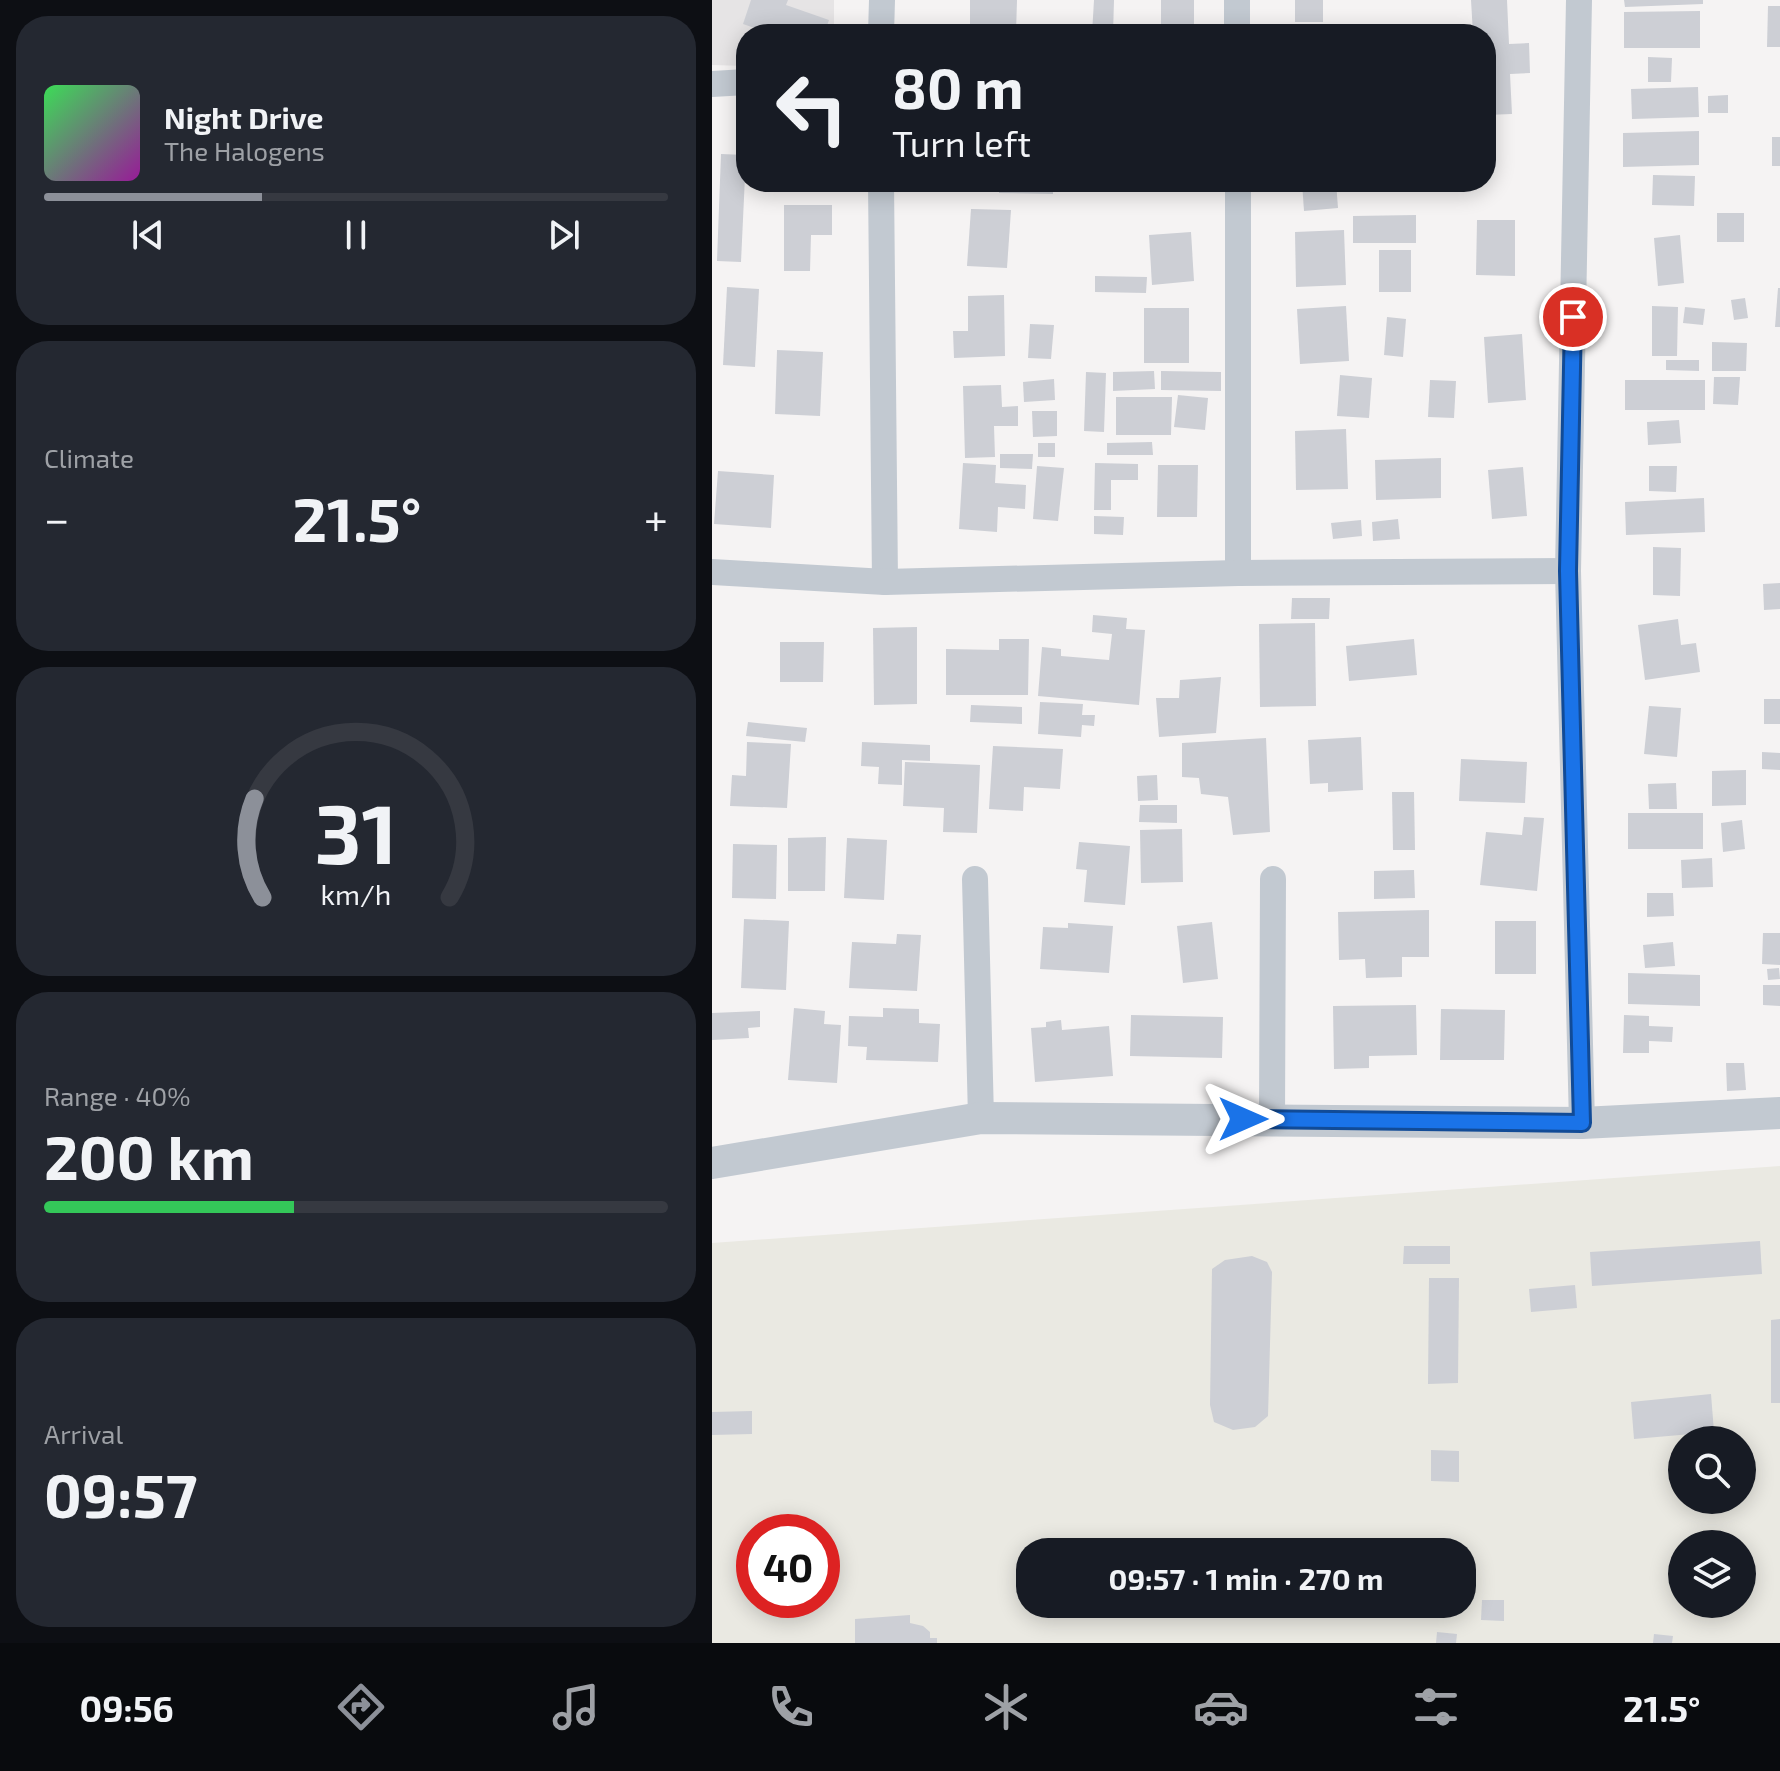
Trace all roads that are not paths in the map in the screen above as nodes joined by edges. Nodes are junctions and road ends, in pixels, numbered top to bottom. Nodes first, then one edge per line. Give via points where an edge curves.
1 (882, 0) edge
2 (1237, 0) edge
3 (1579, 0) edge
4 (881, 24) edge
5 (1237, 24) edge
6 (736, 83) edge
7 (712, 84) edge
8 (881, 192) edge
9 (1238, 192) edge
10 (1568, 571) junction
11 (712, 572) edge
12 (1238, 573) junction
13 (885, 582) junction
14 (975, 879) dead end
15 (1273, 879) dead end
16 (1780, 1113) edge
17 (981, 1118) junction
18 (1272, 1119) junction
19 (1582, 1123) junction
20 (712, 1163) edge

1 - 4 street
2 - 5 street
3 - 10 street
6 - 7 street
8 - 13 street
9 - 12 street
10 - 12 street
10 - 19 street
11 - 13 street
12 - 13 street
14 - 17 street
15 - 18 street
16 - 19 street
17 - 18 street
17 - 20 street
18 - 19 street

